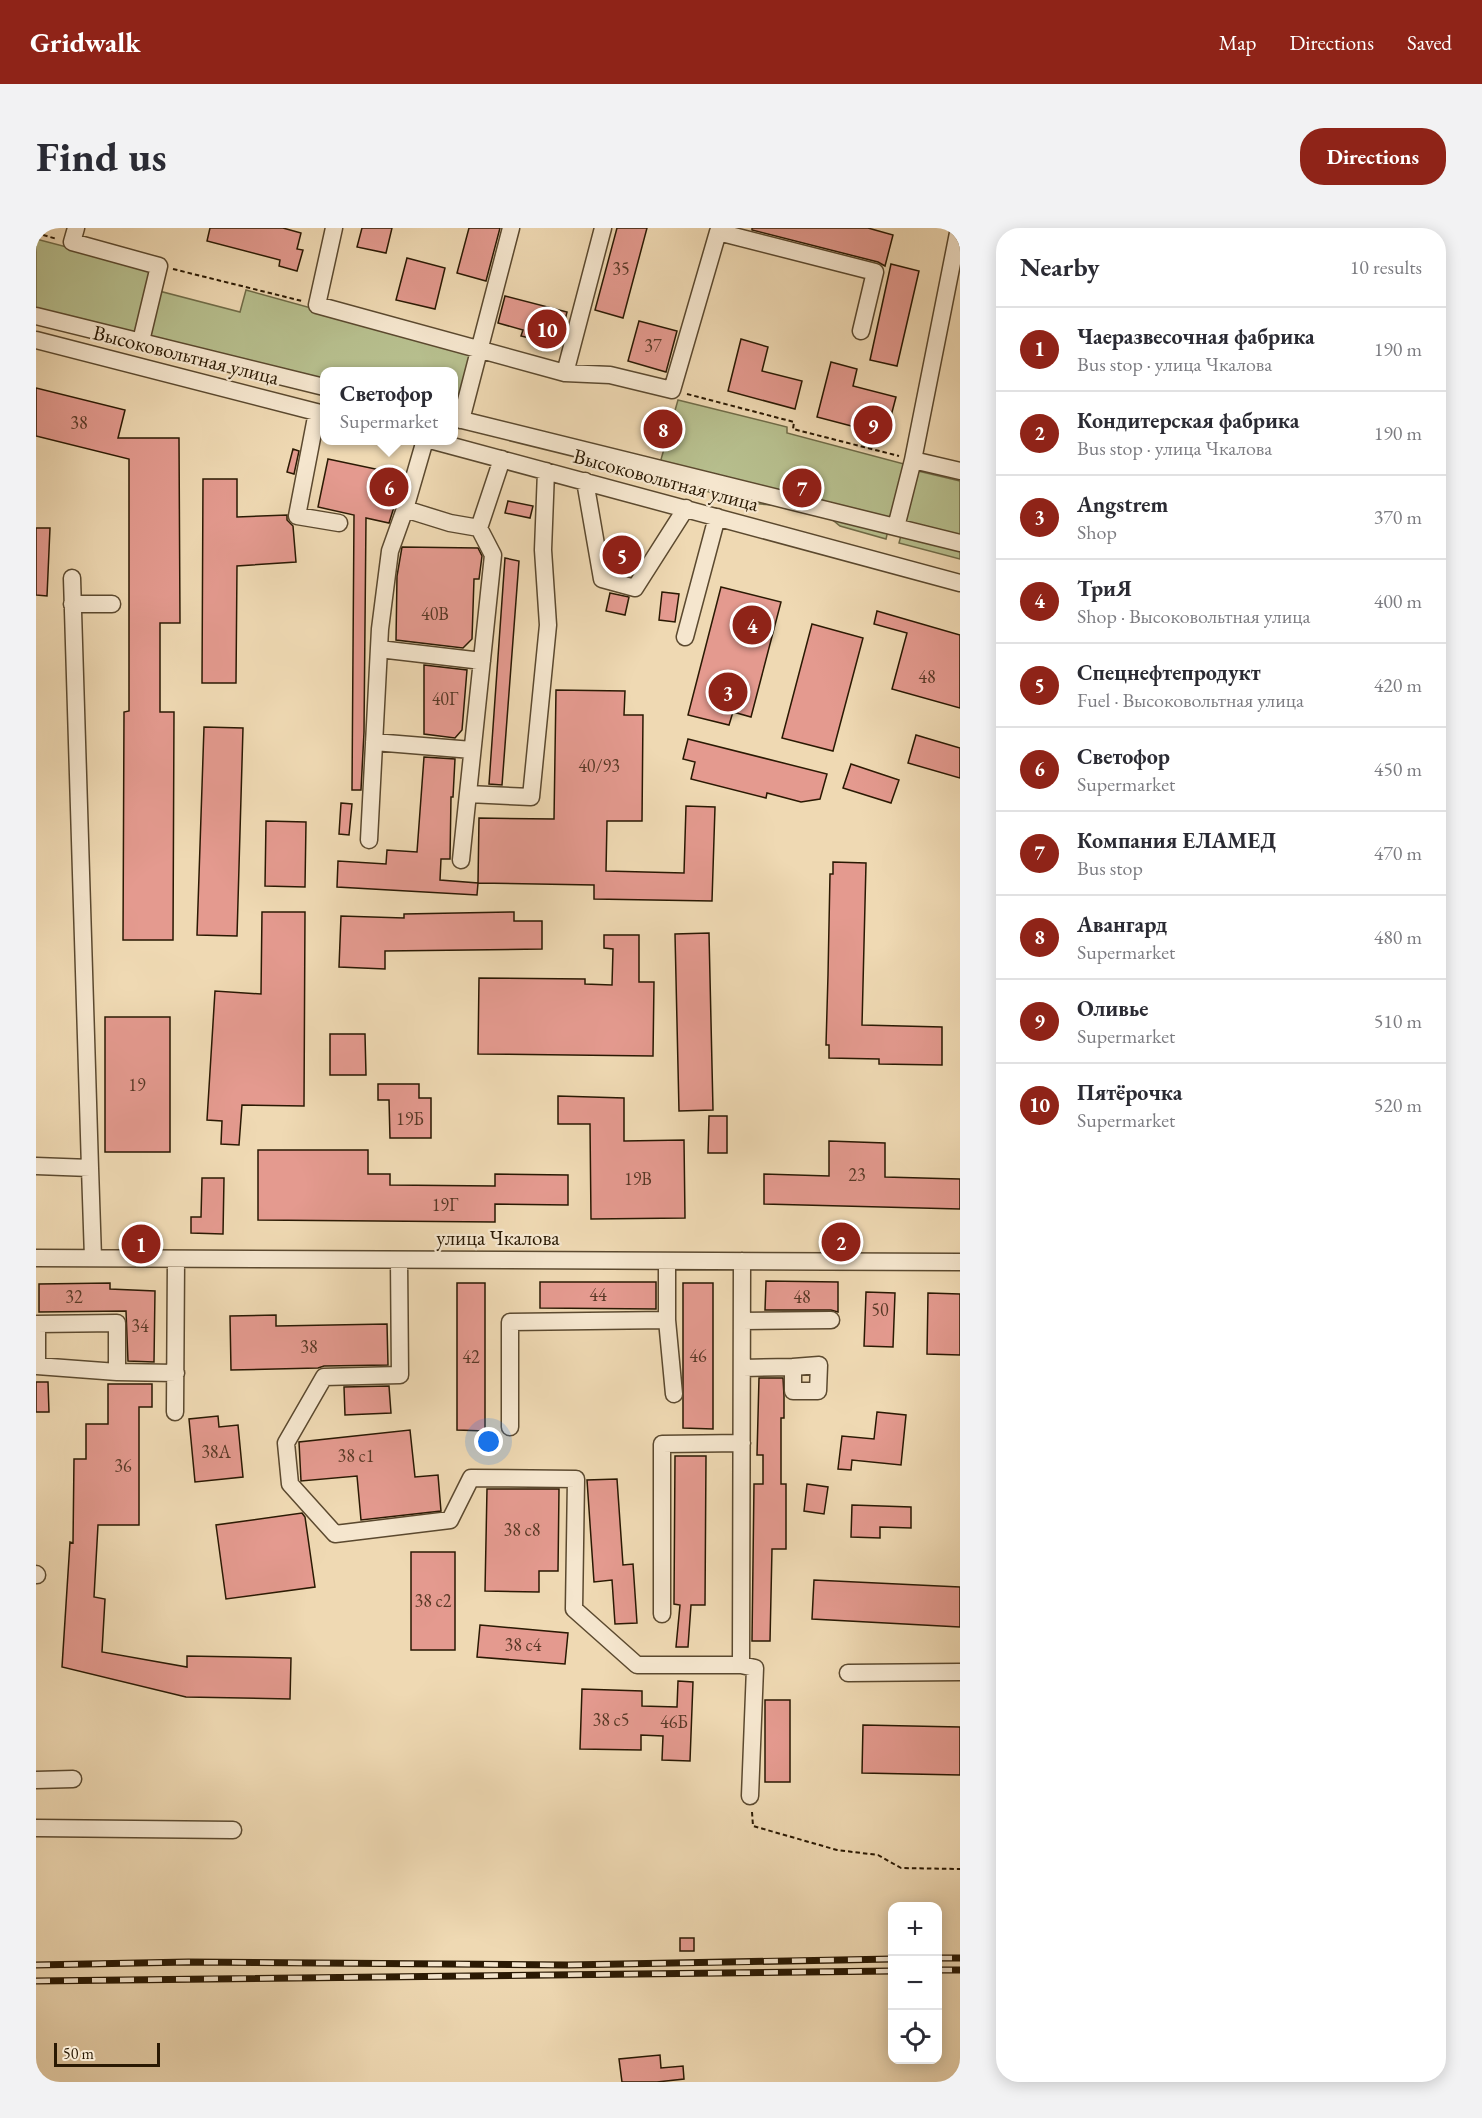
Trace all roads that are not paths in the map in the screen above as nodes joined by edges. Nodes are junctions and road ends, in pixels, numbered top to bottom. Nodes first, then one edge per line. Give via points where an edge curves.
1 (334, 228) edge
2 (511, 228) edge
3 (603, 228) edge
4 (959, 228) edge
5 (74, 235) edge
6 (36, 316) edge
7 (861, 331) dead end
8 (36, 340) edge
9 (141, 341) junction
10 (478, 349) junction
11 (565, 373) junction
12 (320, 386) edge
13 (320, 413) edge
14 (458, 416) edge
15 (458, 419) edge
16 (426, 445) edge
17 (444, 445) edge
18 (495, 457) junction
19 (913, 460) junction
20 (960, 471) edge
21 (554, 473) junction
22 (585, 481) junction
23 (686, 508) junction
24 (405, 509) junction
25 (717, 517) junction
26 (339, 523) dead end
27 (896, 527) junction
28 (479, 528) junction
29 (960, 543) edge
30 (72, 578) dead end
31 (960, 583) edge
32 (72, 604) junction
33 (112, 604) dead end
34 (685, 637) dead end
35 (379, 649) junction
36 (482, 661) junction
37 (374, 742) junction
38 (472, 750) junction
39 (468, 794) junction
40 (369, 840) dead end
41 (461, 860) dead end
42 (36, 1166) edge
43 (90, 1168) junction
44 (36, 1258) edge
45 (93, 1258) junction
46 (176, 1258) junction
47 (399, 1260) junction
48 (667, 1262) junction
49 (742, 1262) junction
50 (960, 1262) edge
51 (667, 1320) junction
52 (831, 1320) dead end
53 (742, 1321) junction
54 (793, 1367) dead end
55 (742, 1368) junction
56 (117, 1372) junction
57 (176, 1373) junction
58 (674, 1394) dead end
59 (175, 1412) dead end
60 (510, 1426) dead end
61 (742, 1443) junction
62 (662, 1614) dead end
63 (741, 1665) junction
64 (960, 1672) edge
65 (848, 1673) dead end
66 (73, 1779) dead end
67 (36, 1780) edge
68 (750, 1796) road end
69 (36, 1828) edge
70 (233, 1830) dead end

1 - 10 street via 317,305
2 - 10 street
3 - 11 street
4 - 19 street
5 - 9 street via 159,266
6 - 9 street, Высоковольтная улица
7 - 11 street via 875,272 718,232 672,390 610,375
8 - 13 street, Высоковольтная улица
9 - 12 street, Высоковольтная улица
10 - 11 street
10 - 14 street
13 - 26 street via 297,516
15 - 27 street, Высоковольтная улица
16 - 24 street
17 - 18 street, Высоковольтная улица
18 - 21 street, Высоковольтная улица
18 - 28 street
19 - 20 street
19 - 27 street
21 - 22 street, Высоковольтная улица
21 - 39 street via 543,550 548,625 531,797
22 - 23 street, Высоковольтная улица
22 - 23 street via 602,579 634,588
23 - 25 street, Высоковольтная улица
24 - 28 street
24 - 35 street via 390,551
25 - 31 street, Высоковольтная улица
25 - 34 street
27 - 29 street, Высоковольтная улица
28 - 36 street via 493,555
30 - 32 street
32 - 33 street
32 - 43 street
35 - 36 street
35 - 37 street
36 - 38 street
37 - 38 street
37 - 40 street
38 - 39 street
39 - 41 street
42 - 43 street
43 - 45 street
44 - 45 street, улица Чкалова
45 - 46 street, улица Чкалова
46 - 47 street, улица Чкалова
46 - 57 street
47 - 48 street, улица Чкалова
47 - 63 street via 400,1375 324,1377 286,1443 290,1484 335,1534 450,1520 471,1478 576,1479 574,1609 637,1665
48 - 49 street, улица Чкалова
48 - 51 street
49 - 50 street, улица Чкалова
49 - 53 street
51 - 58 street
51 - 60 street via 510,1322
52 - 53 street
53 - 55 street
54 - 55 street
55 - 61 street
56 - 56 street via 37,1366 37,1324 117,1323
56 - 57 street
57 - 59 street
61 - 62 street via 662,1444
61 - 63 street
63 - 68 street via 755,1668
64 - 65 street
66 - 67 street
69 - 70 street

